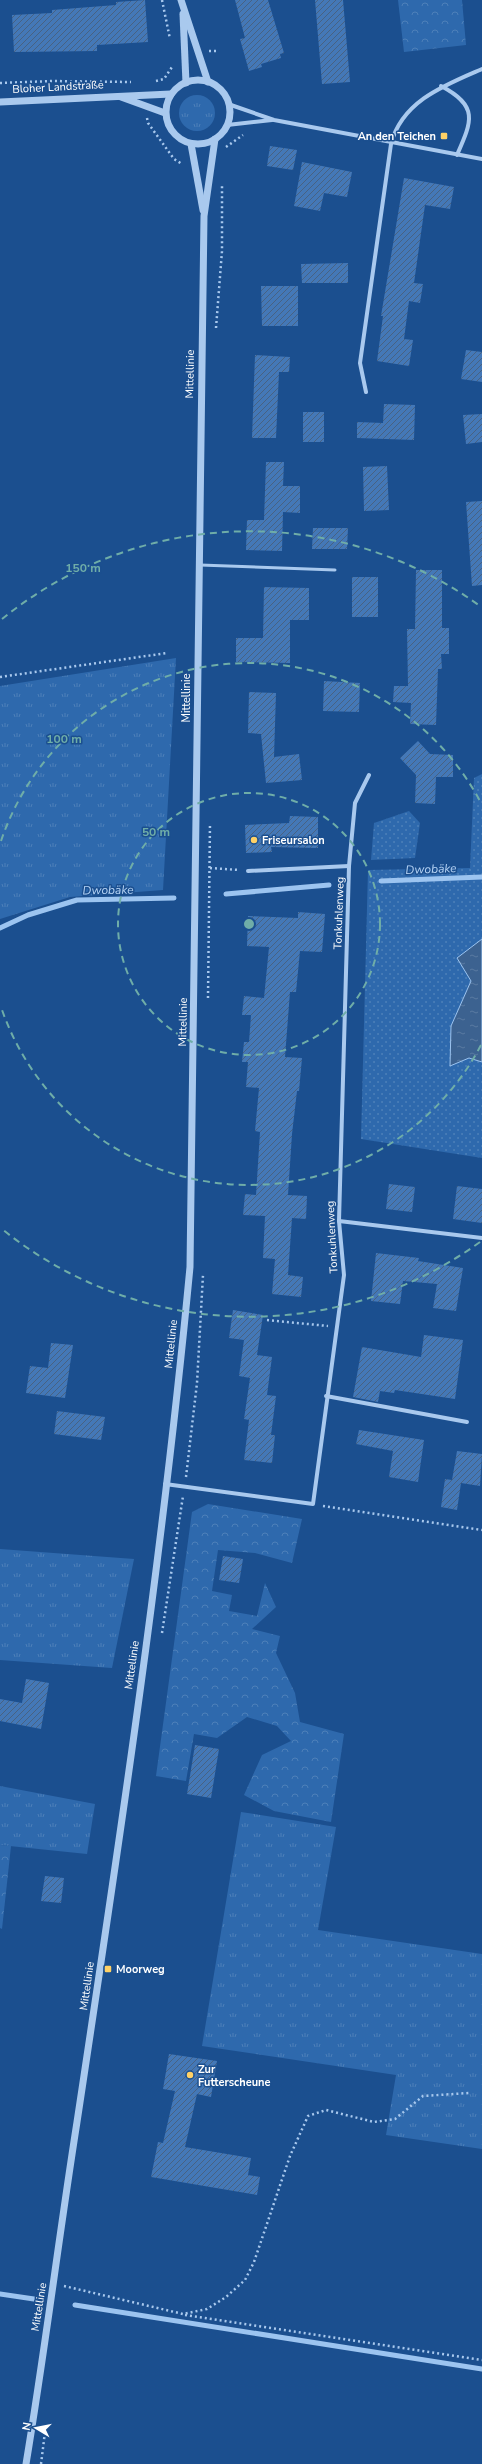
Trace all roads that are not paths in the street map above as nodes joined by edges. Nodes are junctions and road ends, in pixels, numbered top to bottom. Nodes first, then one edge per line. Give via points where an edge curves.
1 (182, 4) edge
2 (482, 69) edge
3 (186, 82) junction
4 (208, 82) junction
5 (441, 86) junction
6 (171, 94) junction
7 (117, 95) junction
8 (0, 102) edge
9 (228, 104) junction
10 (166, 114) junction
11 (274, 120) junction
12 (227, 125) junction
13 (216, 139) junction
14 (191, 144) junction
15 (391, 144) junction
16 (457, 155) junction
17 (482, 159) edge
18 (204, 216) junction
19 (366, 392) dead end
20 (198, 565) junction
21 (335, 570) dead end
22 (368, 775) dead end
23 (350, 866) junction
24 (248, 870) road end
25 (339, 1221) junction
26 (482, 1238) edge
27 (326, 1396) junction
28 (467, 1422) dead end
29 (165, 1484) junction
30 (26, 2464) edge

1 - 3 street
1 - 4 street
2 - 5 street
3 - 4 street
3 - 6 street
4 - 9 street via 224,94
5 - 15 street via 408,111 395,128
5 - 16 street via 467,104 470,118
6 - 7 street, Bloher Landstraße
6 - 10 street
7 - 8 street, Bloher Landstraße
7 - 10 street, Bloher Landstraße
9 - 11 street
9 - 12 street
10 - 14 street via 173,133
11 - 12 street
11 - 15 street
12 - 13 street
13 - 14 street via 203,144
13 - 18 street, Mittellinie
14 - 18 street, Mittellinie
15 - 16 street
15 - 19 street via 360,363
16 - 17 street
18 - 20 street, Mittellinie
20 - 21 lane
20 - 29 street, Mittellinie via 190,1267
22 - 23 street, Tonkuhlenweg via 355,803
23 - 24 street, Tonkuhlenweg
23 - 25 street, Tonkuhlenweg
25 - 26 street
25 - 27 street, Tonkuhlenweg via 344,1274
27 - 28 street
27 - 29 street, Tonkuhlenweg via 313,1504
29 - 30 street, Mittellinie via 132,1745

